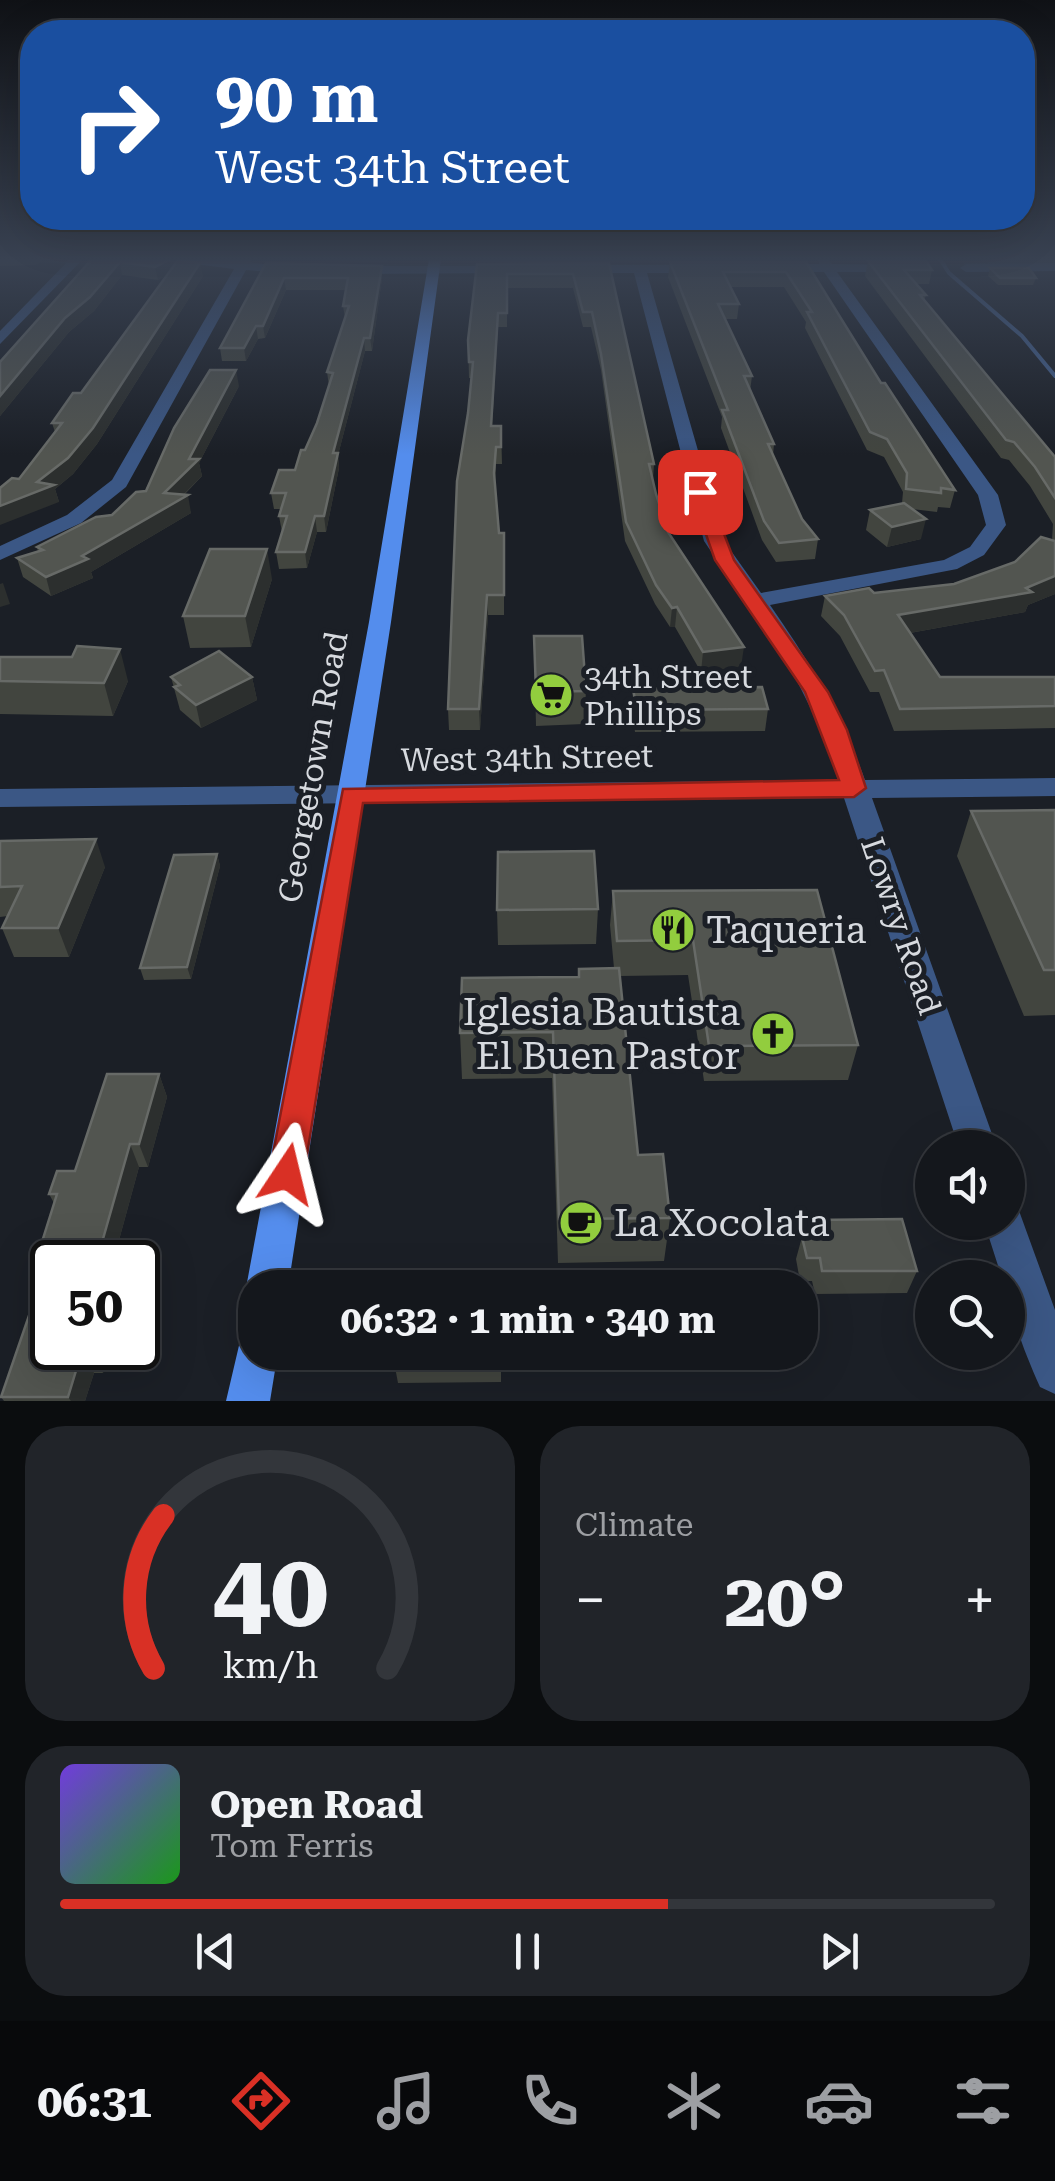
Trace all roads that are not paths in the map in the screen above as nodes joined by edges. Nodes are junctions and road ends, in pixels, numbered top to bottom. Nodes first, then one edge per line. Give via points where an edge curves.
1 (209, 324) edge
2 (425, 324) edge
3 (654, 324) edge
4 (867, 324) edge
5 (0, 554) edge
6 (755, 601) junction
7 (1055, 787) edge
8 (854, 788) junction
9 (352, 795) junction
10 (0, 798) edge
11 (972, 1130) edge
12 (1010, 1240) edge
13 (271, 1270) edge
14 (253, 1370) edge
15 (1055, 1372) edge
16 (248, 1401) edge

1 - 5 street via 119,483 74,519
2 - 9 main road, Georgetown Road
3 - 6 street, Lowry Road via 710,529
4 - 6 street via 988,496 996,525 977,551 950,565
6 - 8 street, Lowry Road via 816,692
7 - 8 street, West 34th Street
8 - 9 street, West 34th Street
8 - 11 street, Lowry Road
9 - 10 street, West 34th Street
9 - 13 main road, Georgetown Road
12 - 15 street
14 - 16 main road

